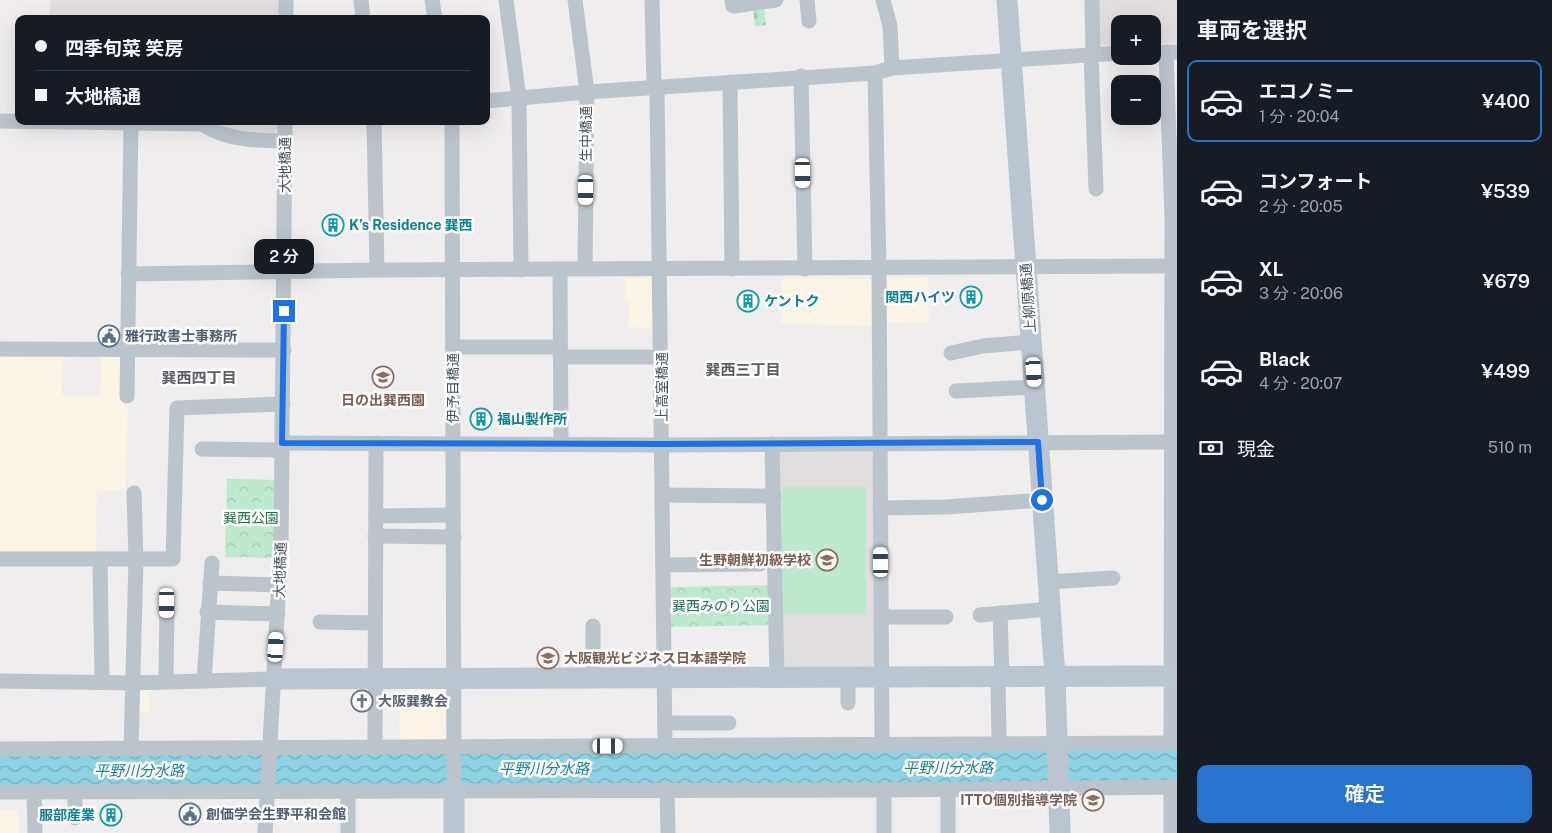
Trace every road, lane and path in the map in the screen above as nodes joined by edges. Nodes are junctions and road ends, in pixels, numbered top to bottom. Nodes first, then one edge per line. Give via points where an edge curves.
1 (286, 0) edge
2 (360, 0) edge
3 (432, 0) edge
4 (506, 0) edge
5 (575, 0) edge
6 (652, 0) edge
7 (732, 0) edge
8 (776, 0) edge
9 (807, 0) edge
10 (884, 0) edge
11 (1007, 0) edge
12 (1092, 0) edge
13 (286, 15) edge
14 (362, 15) edge
15 (434, 15) edge
16 (808, 21) dead end
17 (1165, 52) edge
18 (1092, 54) junction
19 (1111, 54) edge
20 (1012, 62) junction
21 (892, 68) junction
22 (875, 72) junction
23 (802, 76) junction
24 (730, 82) junction
25 (656, 88) junction
26 (587, 92) junction
27 (519, 98) junction
28 (490, 101) edge
29 (0, 121) edge
30 (15, 121) edge
31 (131, 125) edge
32 (204, 125) edge
33 (285, 125) edge
34 (374, 125) edge
35 (452, 125) edge
36 (285, 141) junction
37 (1096, 189) dead end
38 (1026, 266) junction
39 (1175, 266) edge
40 (560, 269) junction
41 (585, 269) junction
42 (732, 269) junction
43 (805, 269) junction
44 (879, 269) junction
45 (377, 270) junction
46 (453, 270) junction
47 (521, 270) junction
48 (661, 270) junction
49 (285, 272) junction
50 (128, 274) junction
51 (1031, 342) junction
52 (453, 347) junction
53 (0, 349) edge
54 (127, 350) junction
55 (284, 350) junction
56 (560, 352) junction
57 (950, 353) dead end
58 (662, 357) junction
59 (1034, 386) junction
60 (956, 391) dead end
61 (127, 396) dead end
62 (283, 404) junction
63 (1038, 442) junction
64 (1175, 442) edge
65 (376, 443) junction
66 (879, 443) junction
67 (453, 444) junction
68 (560, 444) junction
69 (662, 444) junction
70 (772, 444) junction
71 (282, 446) junction
72 (202, 449) dead end
73 (134, 493) dead end
74 (662, 495) junction
75 (774, 496) junction
76 (1042, 500) junction
77 (880, 508) junction
78 (453, 515) junction
79 (376, 516) junction
80 (1175, 524) edge
81 (375, 536) junction
82 (454, 537) junction
83 (0, 559) edge
84 (100, 559) junction
85 (136, 559) junction
86 (212, 563) dead end
87 (760, 564) dead end
88 (663, 565) junction
89 (1113, 578) dead end
90 (1048, 582) junction
91 (210, 583) junction
92 (279, 585) junction
93 (167, 603) dead end
94 (1050, 609) junction
95 (1175, 609) edge
96 (207, 612) junction
97 (1000, 613) junction
98 (278, 614) junction
99 (980, 615) dead end
100 (882, 617) junction
101 (946, 617) dead end
102 (320, 622) dead end
103 (374, 624) junction
104 (593, 626) dead end
105 (1174, 676) edge
106 (848, 677) junction
107 (882, 677) junction
108 (1000, 677) junction
109 (1055, 677) junction
110 (665, 678) junction
111 (777, 678) junction
112 (274, 679) junction
113 (454, 679) junction
114 (594, 679) junction
115 (374, 680) junction
116 (0, 681) edge
117 (204, 681) junction
118 (102, 682) junction
119 (133, 682) junction
120 (166, 682) junction
121 (848, 704) dead end
122 (729, 723) dead end
123 (665, 724) junction
124 (882, 743) junction
125 (998, 743) junction
126 (1056, 743) junction
127 (1174, 743) edge
128 (375, 746) junction
129 (454, 746) junction
130 (665, 746) junction
131 (269, 748) junction
132 (0, 749) edge
133 (132, 749) junction
134 (1174, 787) edge
135 (1057, 788) junction
136 (667, 789) junction
137 (268, 790) junction
138 (348, 790) junction
139 (454, 790) junction
140 (884, 790) junction
141 (948, 790) junction
142 (34, 791) junction
143 (75, 791) junction
144 (0, 792) edge
145 (75, 818) dead end
146 (35, 833) edge
147 (265, 833) edge
148 (348, 833) edge
149 (454, 833) edge
150 (668, 833) edge
151 (884, 833) edge
152 (948, 833) edge
153 (1060, 833) edge
154 (1171, 833) edge

1 - 13 street
2 - 14 street
3 - 15 street
4 - 27 street
5 - 26 street, 生中橋通
6 - 25 street, 上高室橋通
7 - 8 street via 733,6
9 - 16 street
10 - 21 street via 890,26
11 - 20 street, 上柳原橋通
12 - 18 street
17 - 39 street
18 - 19 street
18 - 20 street
18 - 37 street
20 - 21 street
20 - 38 street, 上柳原橋通
21 - 22 street
22 - 23 street
22 - 44 street
23 - 24 street
23 - 43 street
24 - 25 street
24 - 42 street
25 - 26 street
25 - 48 street, 上高室橋通
26 - 27 street
26 - 41 street, 生中橋通
27 - 28 street
27 - 47 street
29 - 30 street
31 - 50 street
32 - 36 street via 238,139
33 - 36 street, 大地橋通
34 - 45 street
35 - 46 street, 伊予目橋通
36 - 49 street, 大地橋通
38 - 39 street
38 - 44 street
38 - 51 street, 上柳原橋通
39 - 64 street
40 - 41 street
40 - 47 street
40 - 56 street
41 - 48 street
42 - 43 street
42 - 48 street
43 - 44 street
44 - 66 street
45 - 46 street
45 - 49 street
46 - 47 street
46 - 52 street, 伊予目橋通
48 - 58 street, 上高室橋通
49 - 50 street
49 - 55 street, 大地橋通
50 - 54 street
51 - 57 street
51 - 59 street, 上柳原橋通
52 - 56 street
52 - 67 street, 伊予目橋通
53 - 54 street
54 - 55 street
54 - 61 street
55 - 62 street, 大地橋通
56 - 58 street
56 - 68 street
58 - 69 street, 上高室橋通
59 - 60 street
59 - 63 street, 上柳原橋通
62 - 71 street, 大地橋通
62 - 85 street via 177,408 173,560
63 - 64 street
63 - 66 street
63 - 76 street, 上柳原橋通
64 - 80 street
65 - 67 street
65 - 71 street
65 - 79 street
66 - 70 street
66 - 77 street
67 - 68 street
67 - 78 street, 伊予目橋通
68 - 69 street
69 - 70 street
69 - 74 street, 上高室橋通
70 - 75 street
71 - 72 street
71 - 92 street, 大地橋通
73 - 85 street
74 - 75 street
74 - 88 street, 上高室橋通
75 - 111 street
76 - 77 street
76 - 90 street, 上柳原橋通
77 - 100 street
78 - 79 street
78 - 82 street, 伊予目橋通
79 - 81 street
80 - 95 street
81 - 82 street
81 - 103 street
82 - 113 street, 伊予目橋通
83 - 84 street
84 - 85 street
84 - 118 street
85 - 119 street
86 - 91 street
87 - 88 street
88 - 110 street, 上高室橋通
89 - 90 street
90 - 94 street, 上柳原橋通
91 - 92 street
91 - 96 street
92 - 98 street, 大地橋通
93 - 120 street
94 - 97 street
94 - 109 street, 上柳原橋通
95 - 105 street
96 - 98 street
96 - 117 street
97 - 99 street
97 - 108 street
98 - 112 street, 大地橋通
100 - 101 street
100 - 107 street
102 - 103 street
103 - 115 street
104 - 114 street
105 - 109 street
105 - 127 street
106 - 107 street
106 - 111 street
106 - 121 street
107 - 108 street
107 - 124 street
108 - 109 street
108 - 125 street
109 - 126 street, 上柳原橋通
110 - 111 street
110 - 114 street
110 - 123 street, 上高室橋通
112 - 115 street
112 - 117 street
112 - 131 street, 大地橋通
113 - 114 street
113 - 115 street
113 - 129 street, 伊予目橋通
115 - 128 street
116 - 118 street
117 - 120 street
118 - 119 street
119 - 120 street
119 - 133 street
122 - 123 street
123 - 130 street, 上高室橋通
124 - 125 street
124 - 130 street
125 - 126 street
126 - 127 street
126 - 135 street, 上柳原橋通
128 - 129 street
128 - 131 street
129 - 130 street
129 - 139 street, 伊予目橋通
131 - 133 street
131 - 137 street, 大地橋通
132 - 133 street
134 - 135 street
134 - 154 street
135 - 141 street
135 - 153 street
136 - 139 street
136 - 140 street
136 - 150 street
137 - 138 street
137 - 143 street
137 - 147 street
138 - 139 street
138 - 148 street
139 - 149 street
140 - 141 street
140 - 151 street
141 - 152 street
142 - 143 street
142 - 144 street
142 - 146 street
143 - 145 street

